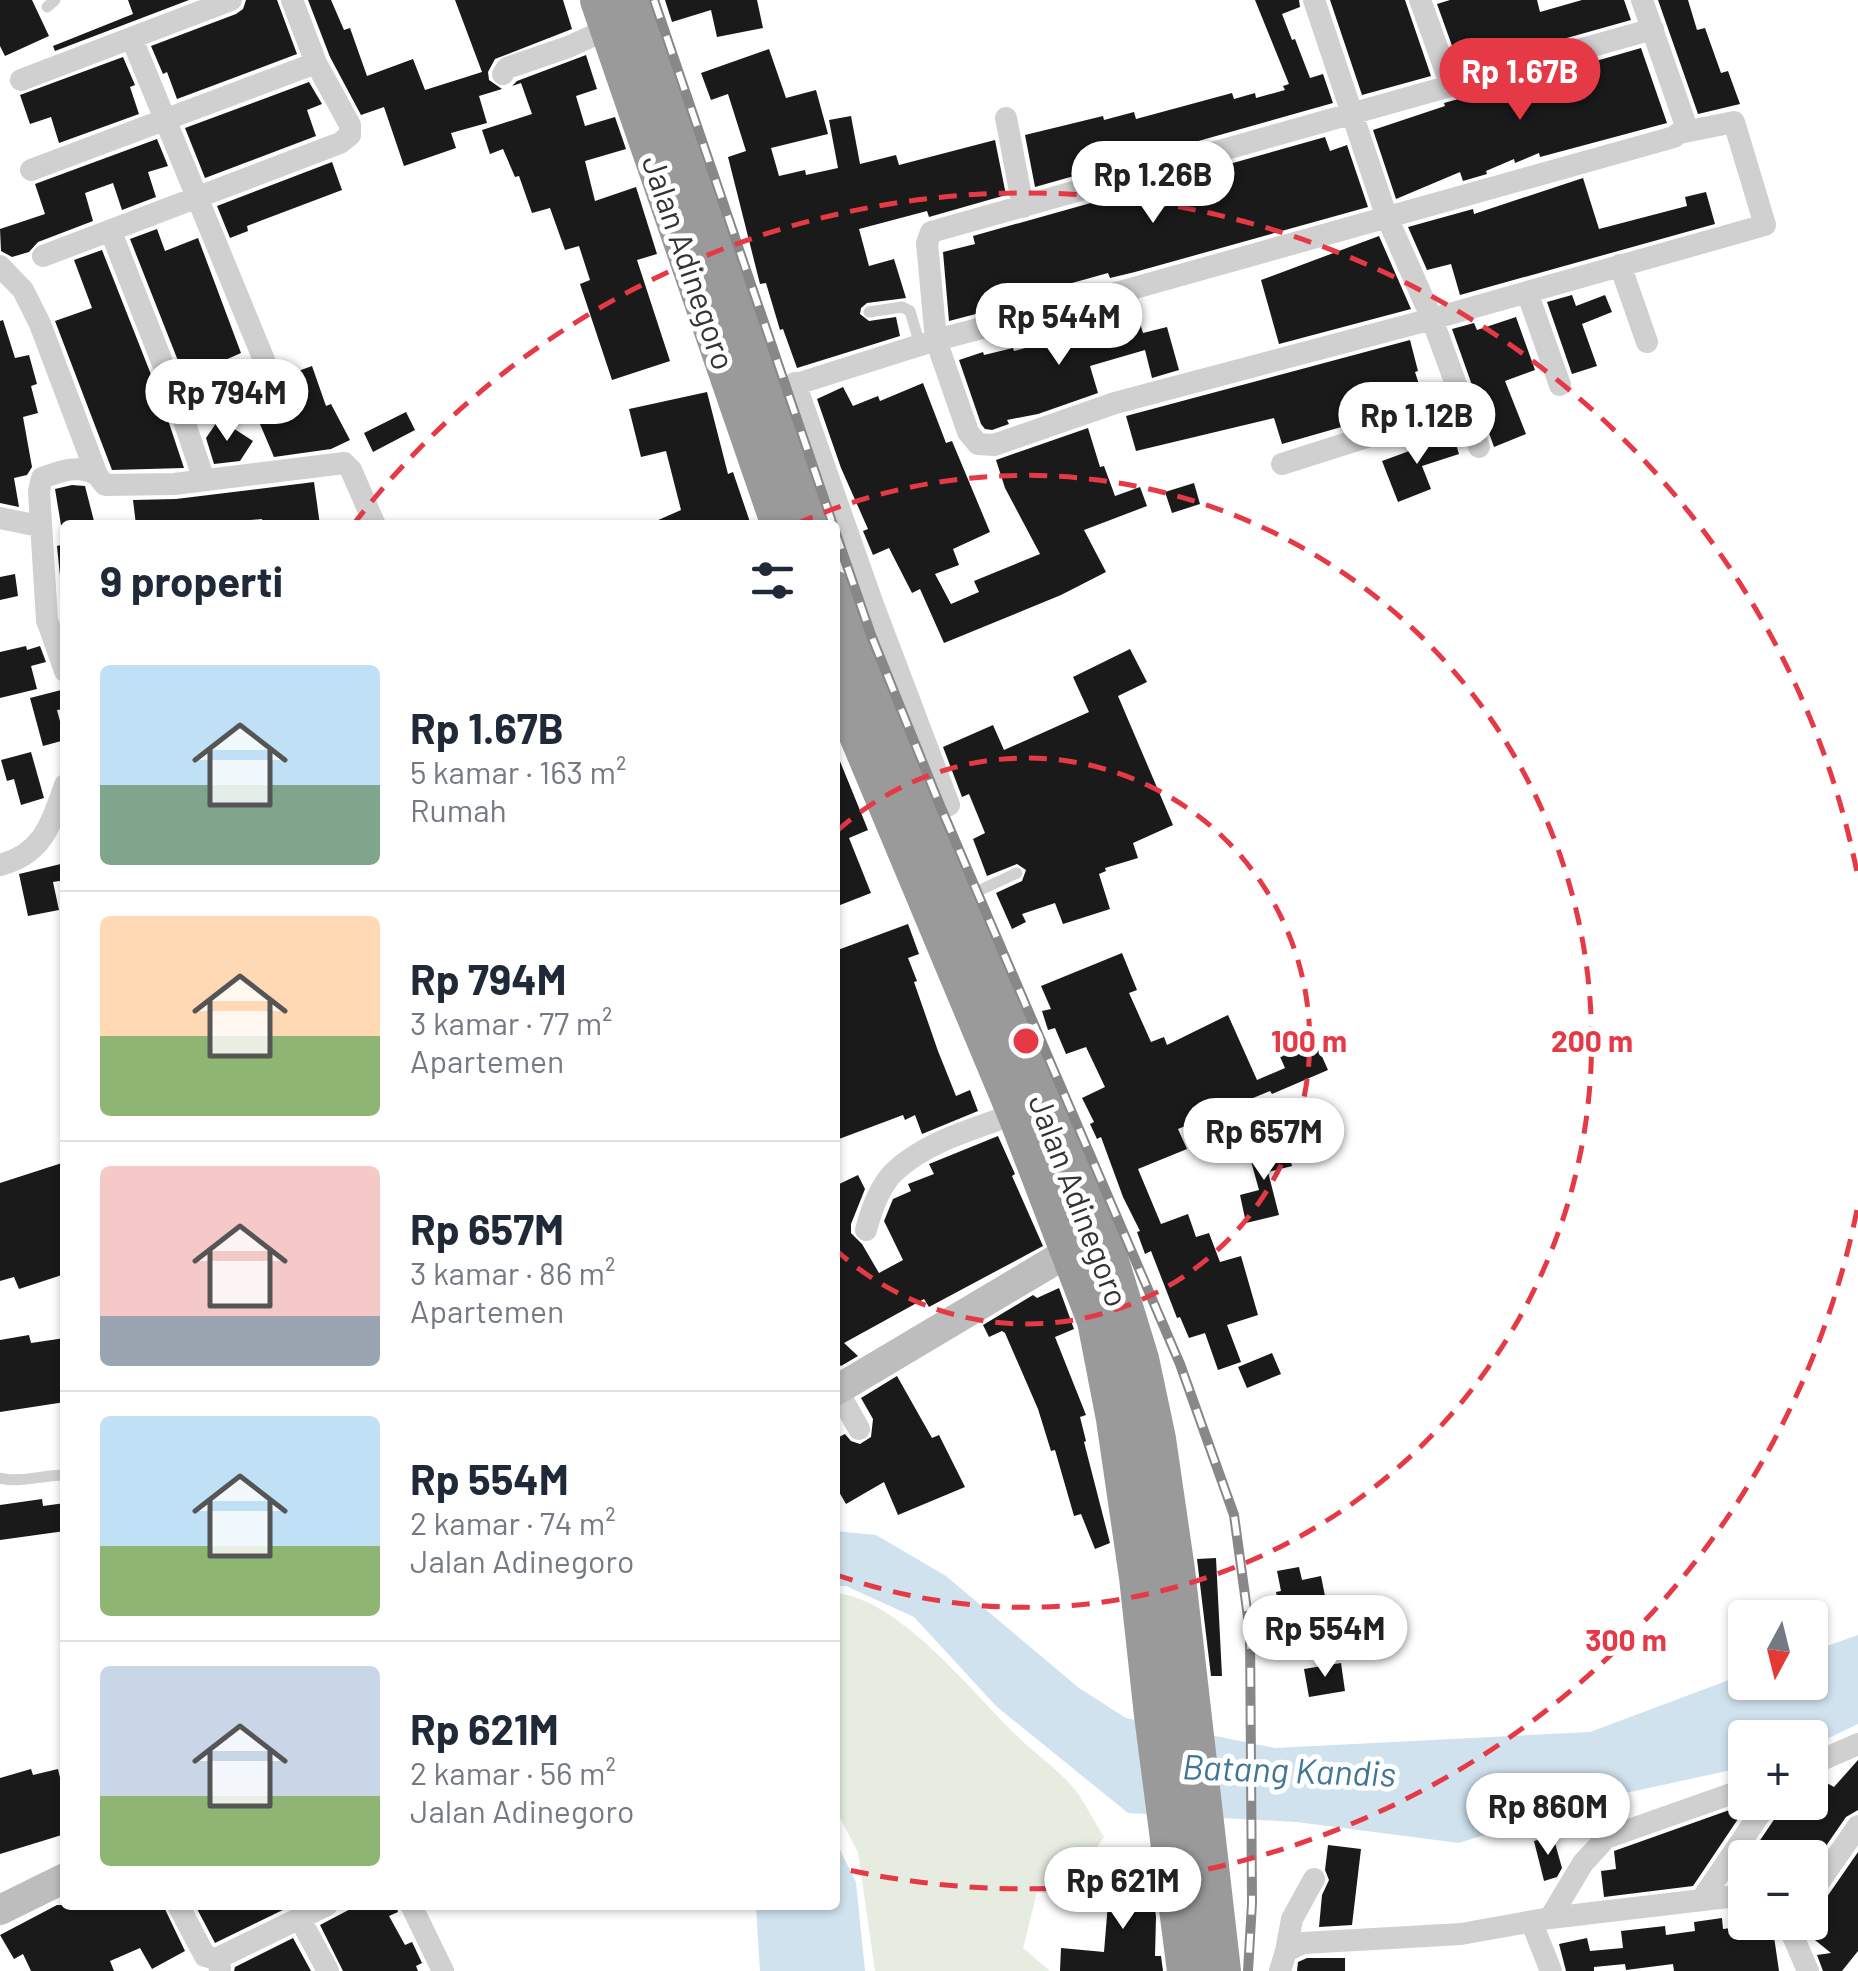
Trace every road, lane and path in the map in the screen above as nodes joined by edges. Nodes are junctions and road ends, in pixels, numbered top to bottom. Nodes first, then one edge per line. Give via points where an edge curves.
1 (231, 0) edge
2 (292, 0) edge
3 (1314, 0) edge
4 (1420, 0) edge
5 (1642, 0) edge
6 (614, 9) edge
7 (1653, 30) junction
8 (132, 39) junction
9 (316, 62) junction
10 (503, 74) dead end
11 (21, 80) dead end
12 (1451, 86) junction
13 (1353, 116) junction
14 (163, 118) junction
15 (1006, 118) dead end
16 (1680, 133) junction
17 (31, 170) dead end
18 (196, 196) junction
19 (1023, 207) junction
20 (1386, 216) junction
21 (111, 232) junction
22 (43, 256) dead end
23 (1620, 265) junction
24 (0, 266) edge
25 (1527, 292) junction
26 (869, 312) dead end
27 (1432, 318) junction
28 (928, 342) junction
29 (1648, 342) dead end
30 (1560, 385) dead end
31 (780, 389) junction
32 (177, 400) junction
33 (1464, 406) junction
34 (1479, 447) dead end
35 (1282, 464) dead end
36 (97, 475) junction
37 (204, 480) junction
38 (0, 518) edge
39 (372, 520) edge
40 (778, 520) edge
41 (811, 520) edge
42 (837, 520) edge
43 (39, 526) junction
44 (840, 528) edge
45 (840, 609) edge
46 (60, 657) edge
47 (840, 688) edge
48 (881, 753) junction
49 (60, 797) edge
50 (924, 814) junction
51 (0, 865) edge
52 (1017, 873) dead end
53 (960, 900) junction
54 (1017, 1113) junction
55 (866, 1230) dead end
56 (1072, 1250) junction
57 (840, 1388) edge
58 (840, 1397) edge
59 (859, 1430) dead end
60 (60, 1476) edge
61 (0, 1478) edge
62 (1172, 1714) junction
63 (1858, 1744) edge
64 (1828, 1757) edge
65 (1728, 1795) edge
66 (1756, 1820) edge
67 (1858, 1826) edge
68 (1188, 1843) junction
69 (1828, 1868) edge
70 (1314, 1879) dead end
71 (60, 1880) edge
72 (1728, 1897) edge
73 (1702, 1899) junction
74 (0, 1910) edge
75 (180, 1910) edge
76 (317, 1910) edge
77 (413, 1910) edge
78 (300, 1919) junction
79 (1541, 1921) junction
80 (1796, 1940) edge
81 (1283, 1961) edge
82 (207, 1964) edge
83 (328, 1971) edge
84 (443, 1971) edge
85 (1187, 1971) edge
86 (1221, 1971) edge
87 (1551, 1971) edge
88 (1808, 1971) edge

1 - 8 street
2 - 9 street
3 - 13 street
4 - 12 street
5 - 7 street
6 - 10 street via 568,47
6 - 31 highway, Jalan Adinegoro
6 - 40 highway, Jalan Adinegoro
7 - 12 street
7 - 16 street via 1684,120
8 - 11 street
8 - 14 street
9 - 14 street
9 - 18 street via 350,135
12 - 13 street
13 - 19 street
13 - 20 street
14 - 17 street
14 - 18 street
15 - 19 street
16 - 20 street
16 - 23 street via 1734,122 1765,225
18 - 21 street
18 - 32 street via 264,360 254,371
19 - 28 street via 930,232
20 - 27 street
20 - 28 street
21 - 22 street
21 - 32 street
23 - 25 street
23 - 29 street
24 - 36 street via 23,290 40,324
25 - 27 street
25 - 30 street
26 - 28 lane via 910,311
27 - 28 street via 1116,403 994,445 972,440
27 - 33 street
28 - 31 street
31 - 41 highway, Jalan Adinegoro
31 - 42 street
32 - 37 street
33 - 34 street
33 - 35 street
36 - 37 street via 105,485 125,486
36 - 43 street via 87,468 42,478
37 - 39 street via 344,463
38 - 43 street
43 - 46 street via 47,620
44 - 50 street via 949,805
45 - 48 highway, Jalan Adinegoro
47 - 48 highway, Jalan Adinegoro
48 - 50 highway, Jalan Adinegoro
48 - 54 highway, Jalan Adinegoro
49 - 51 street via 31,853
50 - 53 highway, Jalan Adinegoro
52 - 53 lane
53 - 62 highway, Jalan Adinegoro via 1108,1258 1139,1359 1167,1514
54 - 55 street via 946,1140 894,1172
54 - 56 highway, Jalan Adinegoro
56 - 57 street
56 - 62 highway, Jalan Adinegoro via 1096,1322 1140,1576
58 - 59 street
60 - 61 lane
62 - 68 highway, Jalan Adinegoro
63 - 64 street
65 - 79 street via 1606,1838
66 - 73 street
67 - 69 street
68 - 85 highway
68 - 86 highway
70 - 81 street via 1292,1919
71 - 74 street
72 - 73 street
73 - 79 street
75 - 82 street
76 - 78 street
77 - 84 street
78 - 82 street
78 - 83 street
79 - 81 street via 1461,1934 1317,1941
79 - 87 street
80 - 88 street

